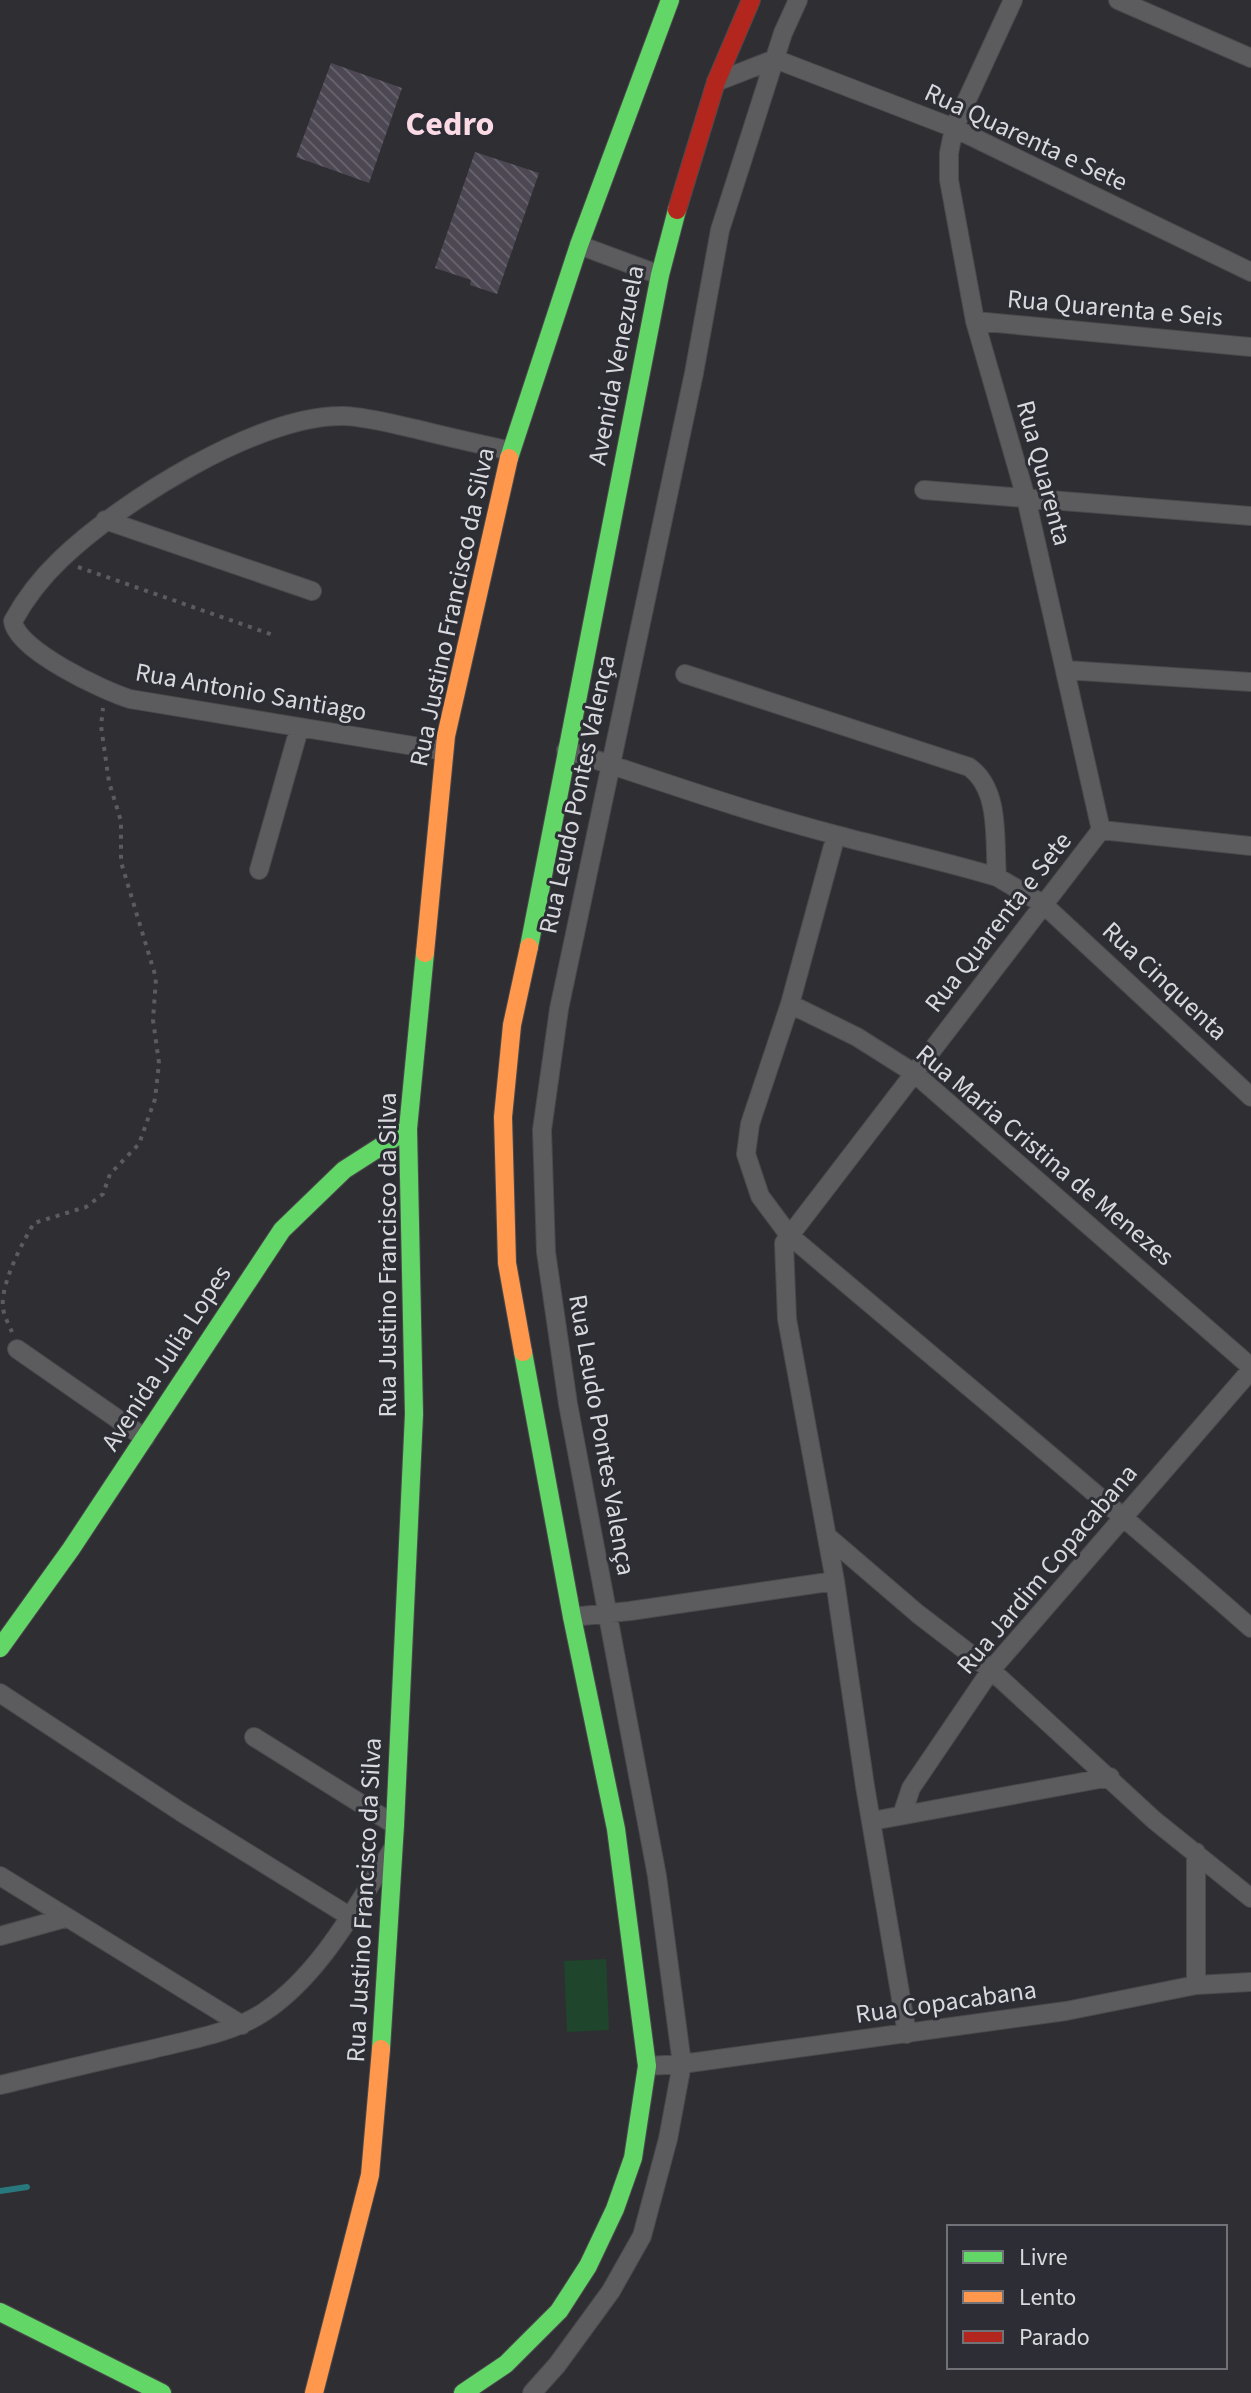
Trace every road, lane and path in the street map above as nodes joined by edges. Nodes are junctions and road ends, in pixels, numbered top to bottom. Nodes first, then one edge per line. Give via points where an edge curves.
1 (670, 0) edge
2 (751, 0) edge
3 (798, 0) edge
4 (1013, 0) edge
5 (1118, 0) edge
6 (1251, 58) edge
7 (775, 59) junction
8 (716, 82) junction
9 (954, 128) junction
10 (579, 245) junction
11 (1251, 272) edge
12 (660, 275) junction
13 (975, 321) junction
14 (1251, 347) edge
15 (511, 451) junction
16 (924, 490) dead end
17 (1026, 498) junction
18 (1251, 516) edge
19 (105, 520) junction
20 (59, 560) junction
21 (312, 591) dead end
22 (276, 636) dead end
23 (1065, 670) junction
24 (685, 674) dead end
25 (1251, 682) edge
26 (104, 689) junction
27 (299, 729) junction
28 (566, 750) junction
29 (444, 751) junction
30 (610, 765) junction
31 (1101, 830) junction
32 (836, 835) junction
33 (1251, 846) edge
34 (259, 870) dead end
35 (997, 877) junction
36 (1043, 904) junction
37 (790, 1004) junction
38 (914, 1073) junction
39 (1251, 1097) edge
40 (408, 1129) junction
41 (789, 1235) junction
42 (17, 1349) joint
43 (1251, 1368) edge
44 (145, 1438) junction
45 (1124, 1516) junction
46 (827, 1536) junction
47 (835, 1581) junction
48 (607, 1614) junction
49 (572, 1617) junction
50 (1251, 1628) edge
51 (0, 1648) edge
52 (991, 1670) junction
53 (0, 1693) edge
54 (254, 1737) dead end
55 (1110, 1777) junction
56 (902, 1815) junction
57 (872, 1821) junction
58 (395, 1825) junction
59 (394, 1848) junction
60 (1196, 1852) junction
61 (0, 1876) edge
62 (1251, 1898) edge
63 (349, 1916) junction
64 (65, 1918) junction
65 (0, 1936) edge
66 (1251, 1982) edge
67 (1196, 1985) junction
68 (242, 2025) junction
69 (907, 2034) junction
70 (682, 2064) junction
71 (647, 2066) junction
72 (0, 2085) edge
73 (0, 2312) edge
74 (162, 2393) edge
75 (314, 2393) edge
76 (463, 2393) edge
77 (532, 2393) edge

1 - 10 street, Rua Justino Francisco da Silva
2 - 8 street, Avenida Venezuela
3 - 7 street, Rua Leudo Pontes Valença
4 - 9 street, Rua Quarenta
5 - 6 street
7 - 8 street
7 - 9 street, Rua Quarenta e Sete
7 - 30 street, Rua Leudo Pontes Valença via 720,230
8 - 12 street, Avenida Venezuela
9 - 11 street, Rua Quarenta e Sete
9 - 13 street, Rua Quarenta via 949,180
10 - 12 street
10 - 15 street, Rua Justino Francisco da Silva
12 - 28 street, Avenida Venezuela
13 - 14 street, Rua Quarenta e Seis
13 - 17 street, Rua Quarenta
15 - 19 street via 385,422 344,416 317,419 226,447
15 - 29 street, Rua Justino Francisco da Silva
16 - 17 street
17 - 18 street
17 - 23 street, Rua Quarenta
19 - 20 street
19 - 21 street
20 - 22 path
20 - 26 street, Rua Antonio Santiago via 13,621 17,635
23 - 25 street
23 - 31 street, Rua Quarenta
24 - 35 street via 969,767 981,776 990,795
26 - 27 street, Rua Antonio Santiago via 144,702
26 - 42 path via 101,726 121,821 121,862 156,978 155,1099 139,1144 110,1174 103,1194 86,1207 34,1223 22,1242 3,1306
27 - 29 street, Rua Antonio Santiago
27 - 34 street
28 - 30 street, Rua Cinquenta
28 - 49 street via 512,1025 503,1117 507,1263
29 - 40 street, Rua Justino Francisco da Silva
30 - 32 street, Rua Cinquenta
30 - 48 street, Rua Leudo Pontes Valença via 559,1009 542,1130 546,1252
31 - 33 street
31 - 36 street, Rua Quarenta e Sete
32 - 35 street, Rua Cinquenta
32 - 37 street
35 - 36 street, Rua Cinquenta
36 - 38 street, Rua Quarenta e Sete
36 - 39 street, Rua Cinquenta
37 - 38 street, Rua Maria Cristina de Menezes
37 - 41 street via 750,1124 746,1154 760,1196
38 - 41 street, Rua Quarenta e Sete
38 - 43 street, Rua Maria Cristina de Menezes
40 - 44 street, Avenida Julia Lopes via 344,1170 282,1230
40 - 58 street, Rua Justino Francisco da Silva via 414,1414
41 - 45 street
41 - 46 street via 783,1253 787,1319
42 - 44 street
43 - 45 street, Rua Jardim Copacabana
44 - 51 street, Avenida Julia Lopes
45 - 50 street
45 - 52 street, Rua Jardim Copacabana
46 - 47 street
46 - 52 street
47 - 48 street
47 - 57 street
48 - 49 street
48 - 70 street, Rua Leudo Pontes Valença via 657,1876
49 - 71 street via 616,1829
52 - 55 street
52 - 56 street, Rua Jardim Copacabana via 911,1788
53 - 63 street
54 - 58 street
55 - 56 street
55 - 60 street
56 - 57 street
57 - 69 street
58 - 59 street, Rua Justino Francisco da Silva
59 - 63 street
59 - 75 street, Rua Justino Francisco da Silva via 370,2175
60 - 62 street
60 - 67 street
61 - 64 street
63 - 68 street via 297,1984
64 - 65 street
64 - 68 street
66 - 67 street, Rua Copacabana
67 - 69 street, Rua Copacabana
68 - 72 street
69 - 70 street, Rua Copacabana
70 - 71 street, Rua Copacabana
70 - 77 street, Rua Leudo Pontes Valença via 642,2236 611,2291
71 - 76 street via 633,2158 588,2266 559,2311 499,2369
73 - 74 street

